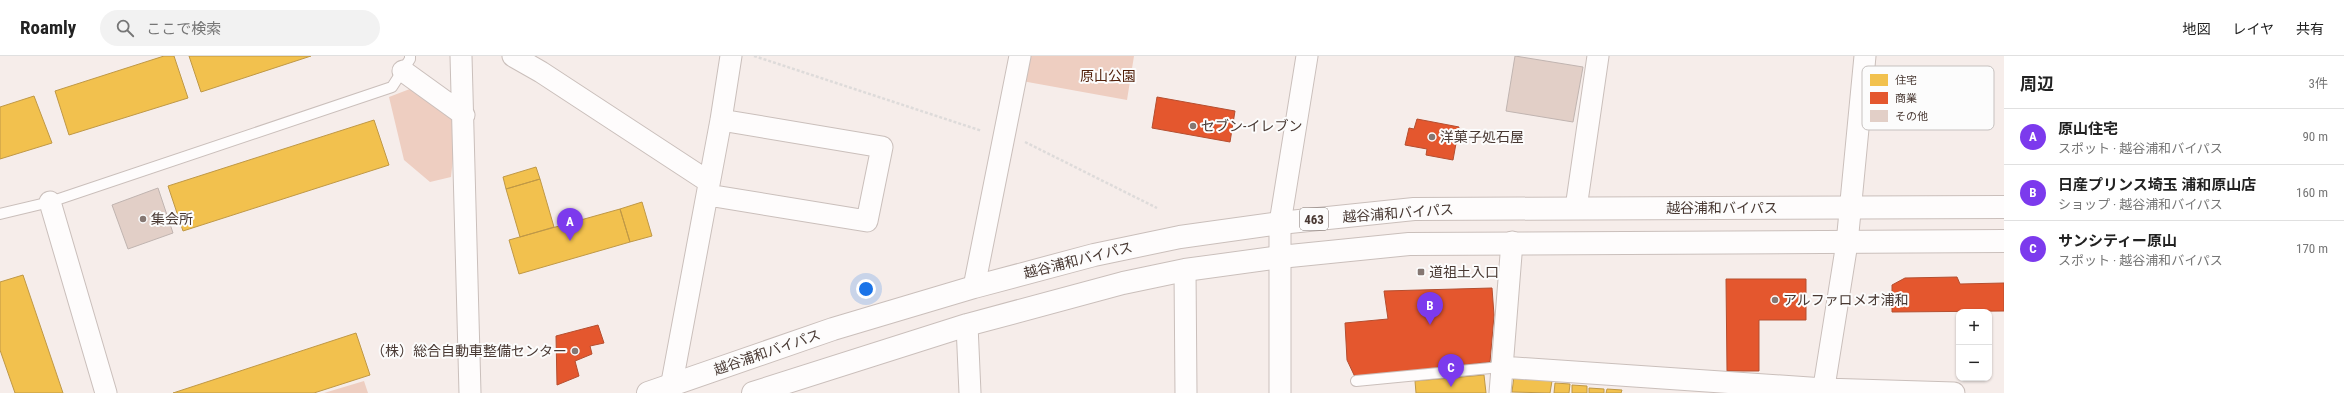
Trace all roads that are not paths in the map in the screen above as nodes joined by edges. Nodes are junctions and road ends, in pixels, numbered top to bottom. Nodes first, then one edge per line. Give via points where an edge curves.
1 (461, 56) edge
2 (513, 56) edge
3 (731, 56) edge
4 (1020, 56) edge
5 (1306, 56) edge
6 (1598, 56) edge
7 (1865, 56) edge
8 (406, 63) edge
9 (546, 64) edge
10 (1864, 66) edge
11 (1862, 86) edge
12 (464, 115) junction
13 (721, 120) junction
14 (708, 188) junction
15 (50, 202) junction
16 (2004, 207) edge
17 (1576, 208) junction
18 (1850, 208) junction
19 (0, 214) edge
20 (1280, 223) junction
21 (2004, 241) edge
22 (1512, 242) junction
23 (1847, 242) junction
24 (1280, 257) junction
25 (1185, 270) junction
26 (974, 287) junction
27 (967, 325) junction
28 (1501, 367) junction
29 (1356, 381) dead end
30 (671, 389) edge
31 (1823, 391) edge
32 (106, 393) edge
33 (470, 393) edge
34 (648, 393) edge
35 (753, 393) edge
36 (970, 393) edge
37 (1186, 393) edge
38 (1280, 393) edge
39 (1500, 393) edge
40 (1954, 393) edge

1 - 12 street
2 - 9 street
3 - 13 street
4 - 26 street
5 - 20 street
6 - 17 street
7 - 10 street
8 - 12 street
8 - 15 lane via 392,87
9 - 14 street
11 - 18 street
12 - 33 street
13 - 14 street
13 - 14 street via 882,147 867,221
14 - 30 street
15 - 19 lane
15 - 32 street
16 - 18 highway, 越谷浦和バイパス / 463
17 - 18 highway, 越谷浦和バイパス / 463
17 - 20 highway, 越谷浦和バイパス / 463 via 1414,210
18 - 23 street
20 - 24 street
20 - 26 highway, 越谷浦和バイパス / 463 via 1180,237 1094,255
21 - 23 highway
22 - 23 highway
22 - 24 highway via 1409,244
22 - 28 street
23 - 31 street
24 - 25 highway
24 - 38 street
25 - 27 highway via 1123,283
25 - 37 street
26 - 30 highway, 越谷浦和バイパス / 463 via 833,328
27 - 35 highway
27 - 36 street
28 - 29 lane
28 - 31 street
28 - 39 street
30 - 34 highway, 越谷浦和バイパス / 463
31 - 40 street

